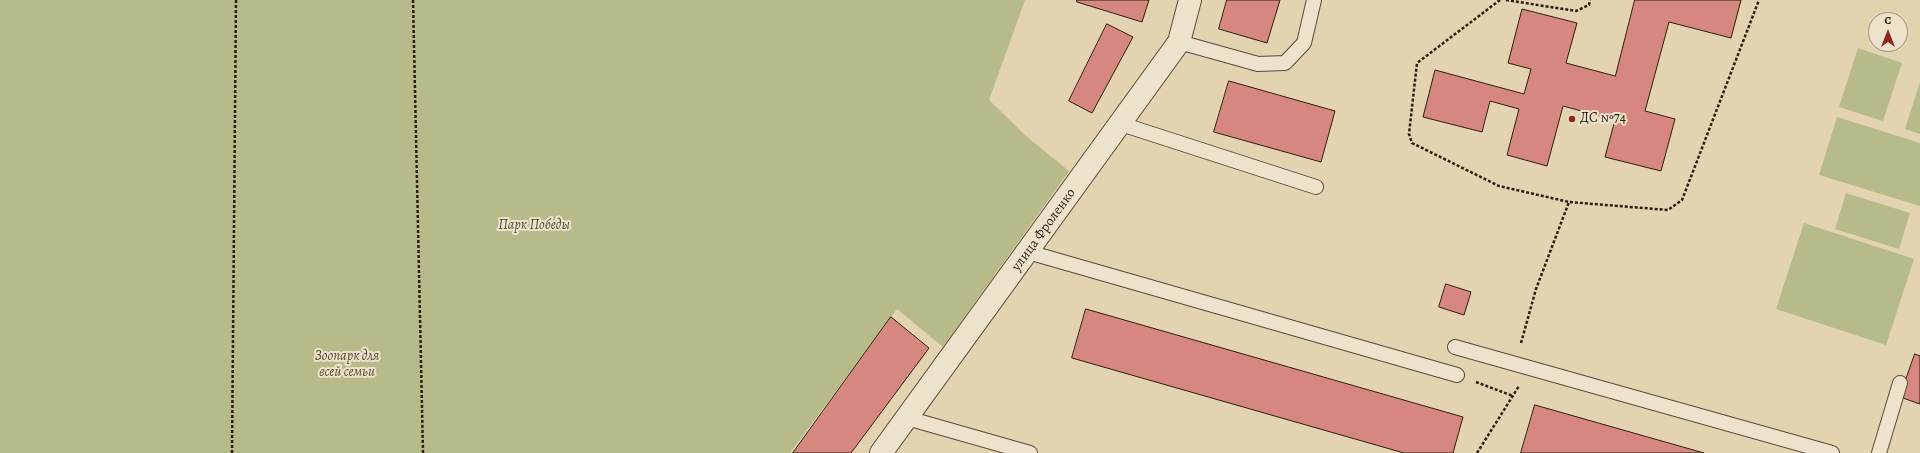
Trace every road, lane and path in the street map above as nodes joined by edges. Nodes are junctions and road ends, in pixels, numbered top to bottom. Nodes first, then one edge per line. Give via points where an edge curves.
1 (236, 0) edge
2 (413, 0) edge
3 (1190, 0) edge
4 (1314, 0) edge
5 (1500, 0) edge
6 (1506, 0) edge
7 (1590, 0) edge
8 (1759, 0) edge
9 (1179, 42) junction
10 (1121, 124) junction
11 (1316, 187) dead end
12 (1569, 202) junction
13 (1028, 252) junction
14 (1455, 347) dead end
15 (1515, 363) junction
16 (1531, 367) junction
17 (1457, 375) joint
18 (1900, 384) dead end
19 (1513, 396) junction
20 (907, 418) junction
21 (232, 453) edge
22 (423, 453) edge
23 (881, 453) edge
24 (1030, 453) edge
25 (1477, 453) edge
26 (1832, 453) edge
27 (1879, 453) edge

1 - 21 path
2 - 22 path
3 - 9 street, улица Фроленко
4 - 9 lane via 1304,43 1285,63 1258,64
5 - 12 path via 1417,63 1409,134 1412,143 1499,186
6 - 7 path via 1576,11 1589,4
8 - 12 path via 1682,200 1668,210
9 - 10 street, улица Фроленко
10 - 11 lane
10 - 13 street, улица Фроленко
12 - 15 path via 1536,289
13 - 17 lane
13 - 20 street, улица Фроленко
14 - 15 lane
15 - 16 lane
16 - 19 path
16 - 26 lane
17 - 19 path
18 - 27 lane
19 - 25 path
20 - 23 street, улица Фроленко
20 - 24 lane

